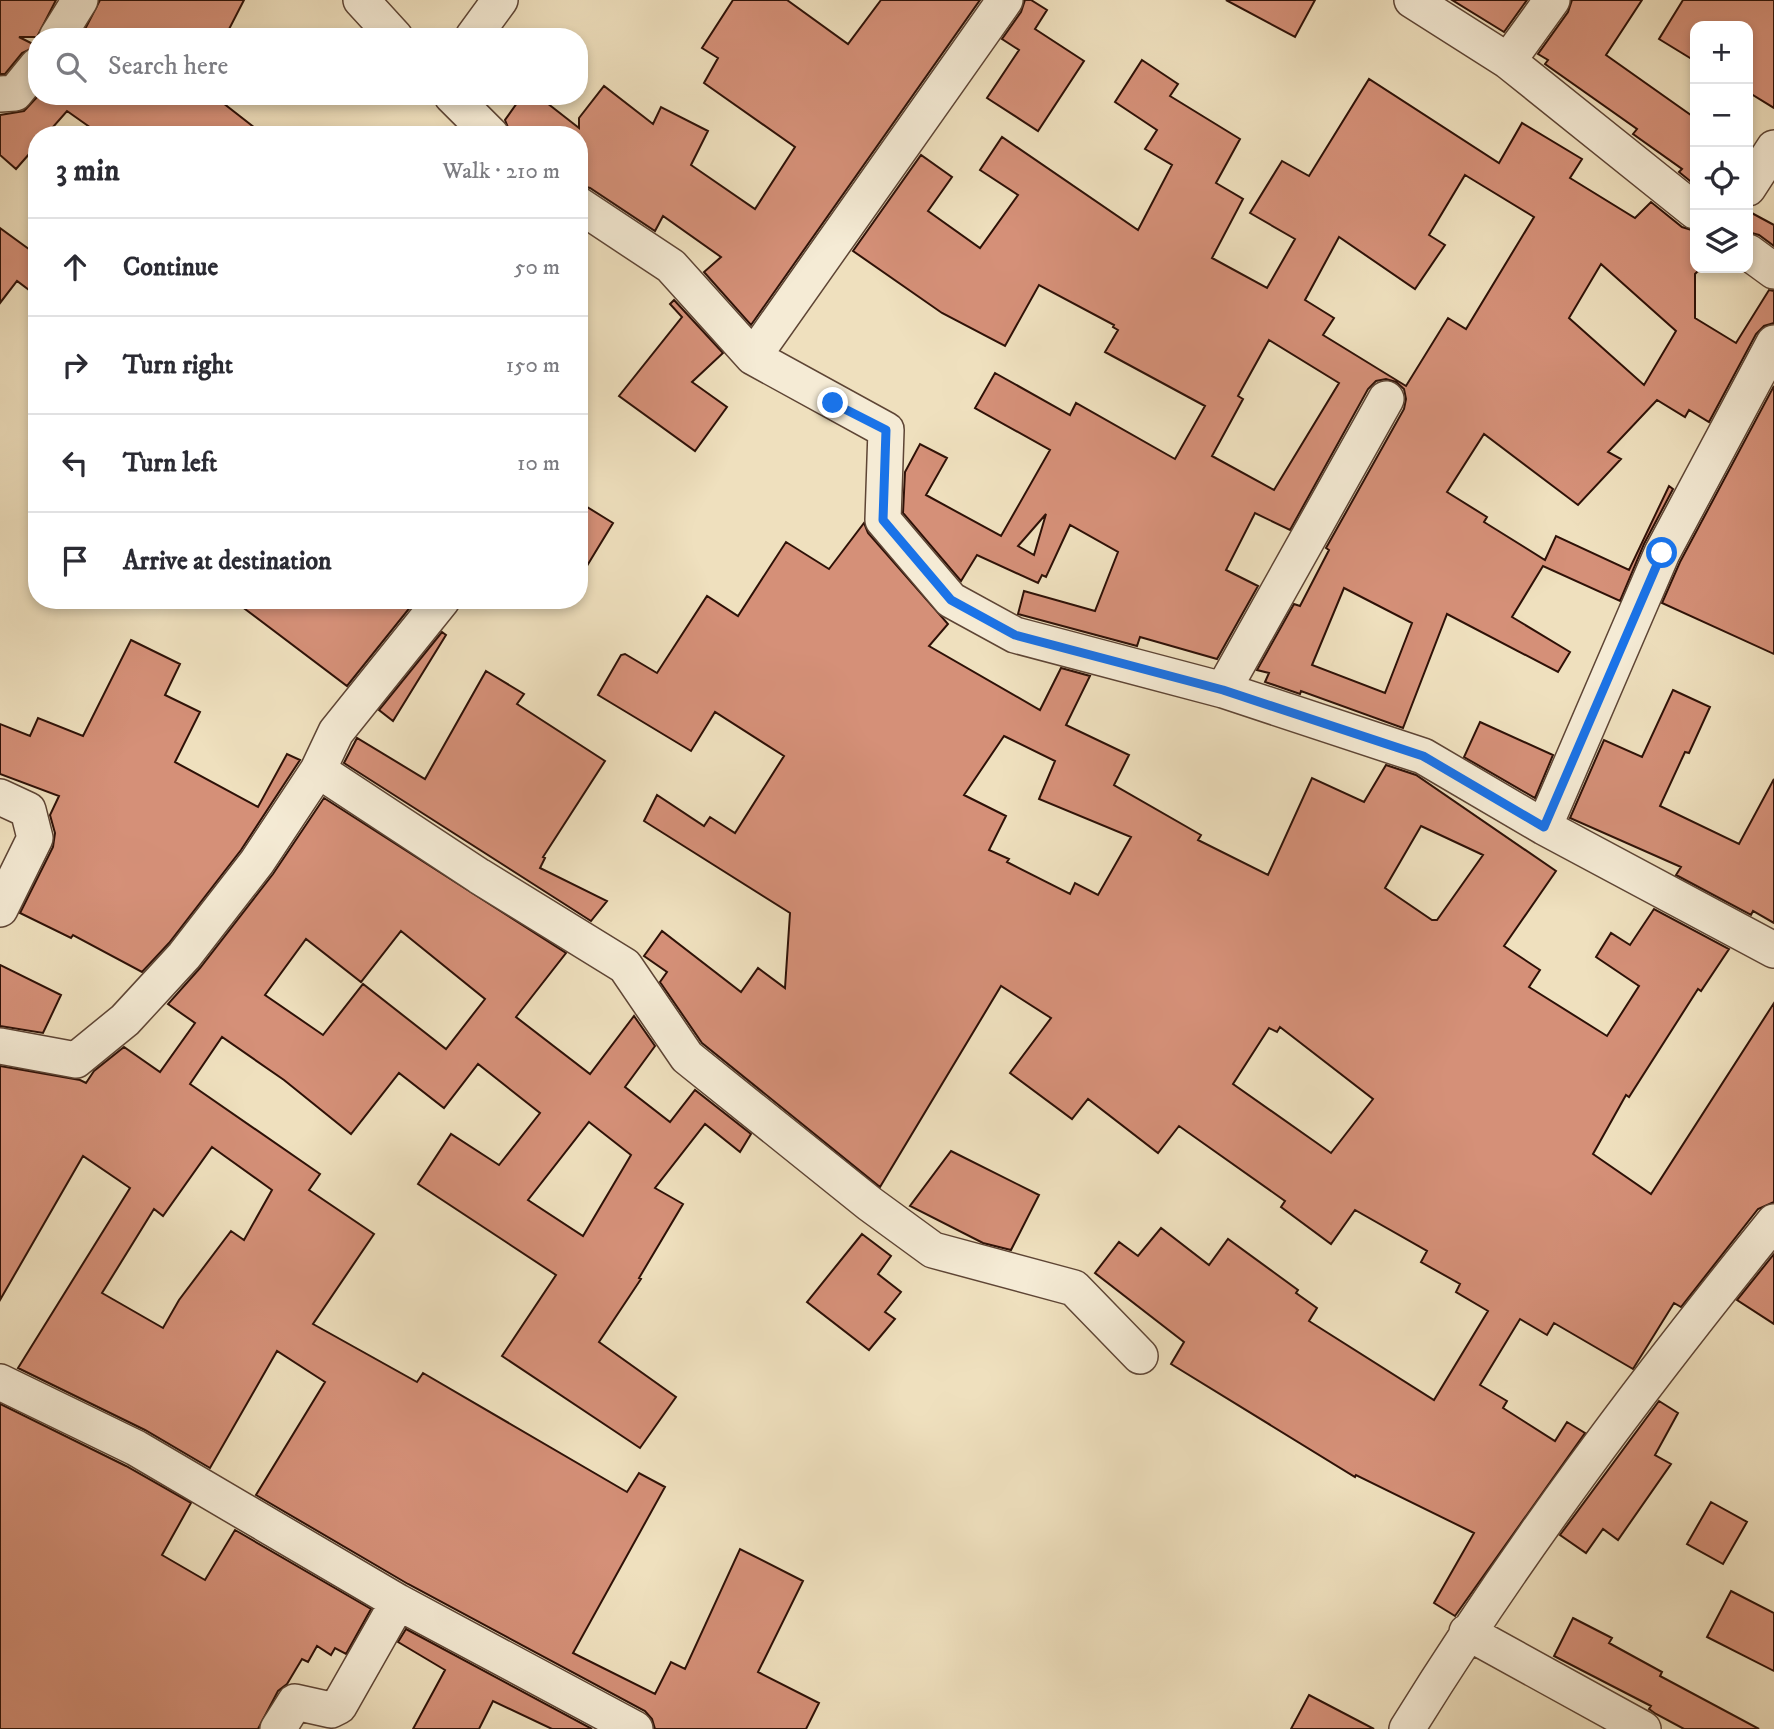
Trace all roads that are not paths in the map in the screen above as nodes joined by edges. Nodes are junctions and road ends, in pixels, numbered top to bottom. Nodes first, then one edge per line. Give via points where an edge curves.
1 (80, 0) edge
2 (361, 0) edge
3 (500, 0) edge
4 (1005, 0) edge
5 (1412, 0) edge
6 (1552, 0) edge
7 (63, 28) edge
8 (387, 28) edge
9 (480, 28) edge
10 (1508, 61) junction
11 (28, 77) edge
12 (0, 94) edge
13 (461, 105) edge
14 (482, 126) edge
15 (1774, 148) edge
16 (1753, 180) edge
17 (1694, 210) edge
18 (588, 211) edge
19 (1753, 256) edge
20 (1774, 271) edge
21 (1774, 343) edge
22 (753, 357) junction
23 (1386, 398) dead end
24 (435, 609) edge
25 (1223, 690) junction
26 (318, 770) junction
27 (0, 797) edge
28 (1544, 827) junction
29 (0, 909) edge
30 (1774, 950) edge
31 (0, 1046) edge
32 (1774, 1222) edge
33 (1140, 1356) dead end
34 (0, 1382) edge
35 (398, 1602) junction
36 (1467, 1632) junction
37 (278, 1729) edge
38 (635, 1729) edge
39 (1407, 1729) edge
40 (1643, 1729) edge

1 - 7 street
2 - 8 street
3 - 9 street
4 - 22 street
5 - 10 street
6 - 10 street
10 - 17 street
11 - 12 street via 15,93
13 - 14 street
15 - 16 street
18 - 22 street via 671,266
19 - 20 street
21 - 28 street via 1662,553
22 - 25 street via 886,430 883,520 951,600 1015,635
23 - 25 street
24 - 26 street via 336,732
25 - 28 street via 1423,756
26 - 31 street via 249,873 184,956 125,1020 76,1060
26 - 33 street via 625,966 687,1057 933,1250 1074,1288
27 - 29 street via 28,810 35,838
28 - 30 street
32 - 36 street via 1664,1357
34 - 35 street via 136,1448
35 - 37 street via 339,1706 331,1710 295,1702
35 - 38 street
36 - 39 street
36 - 40 street

